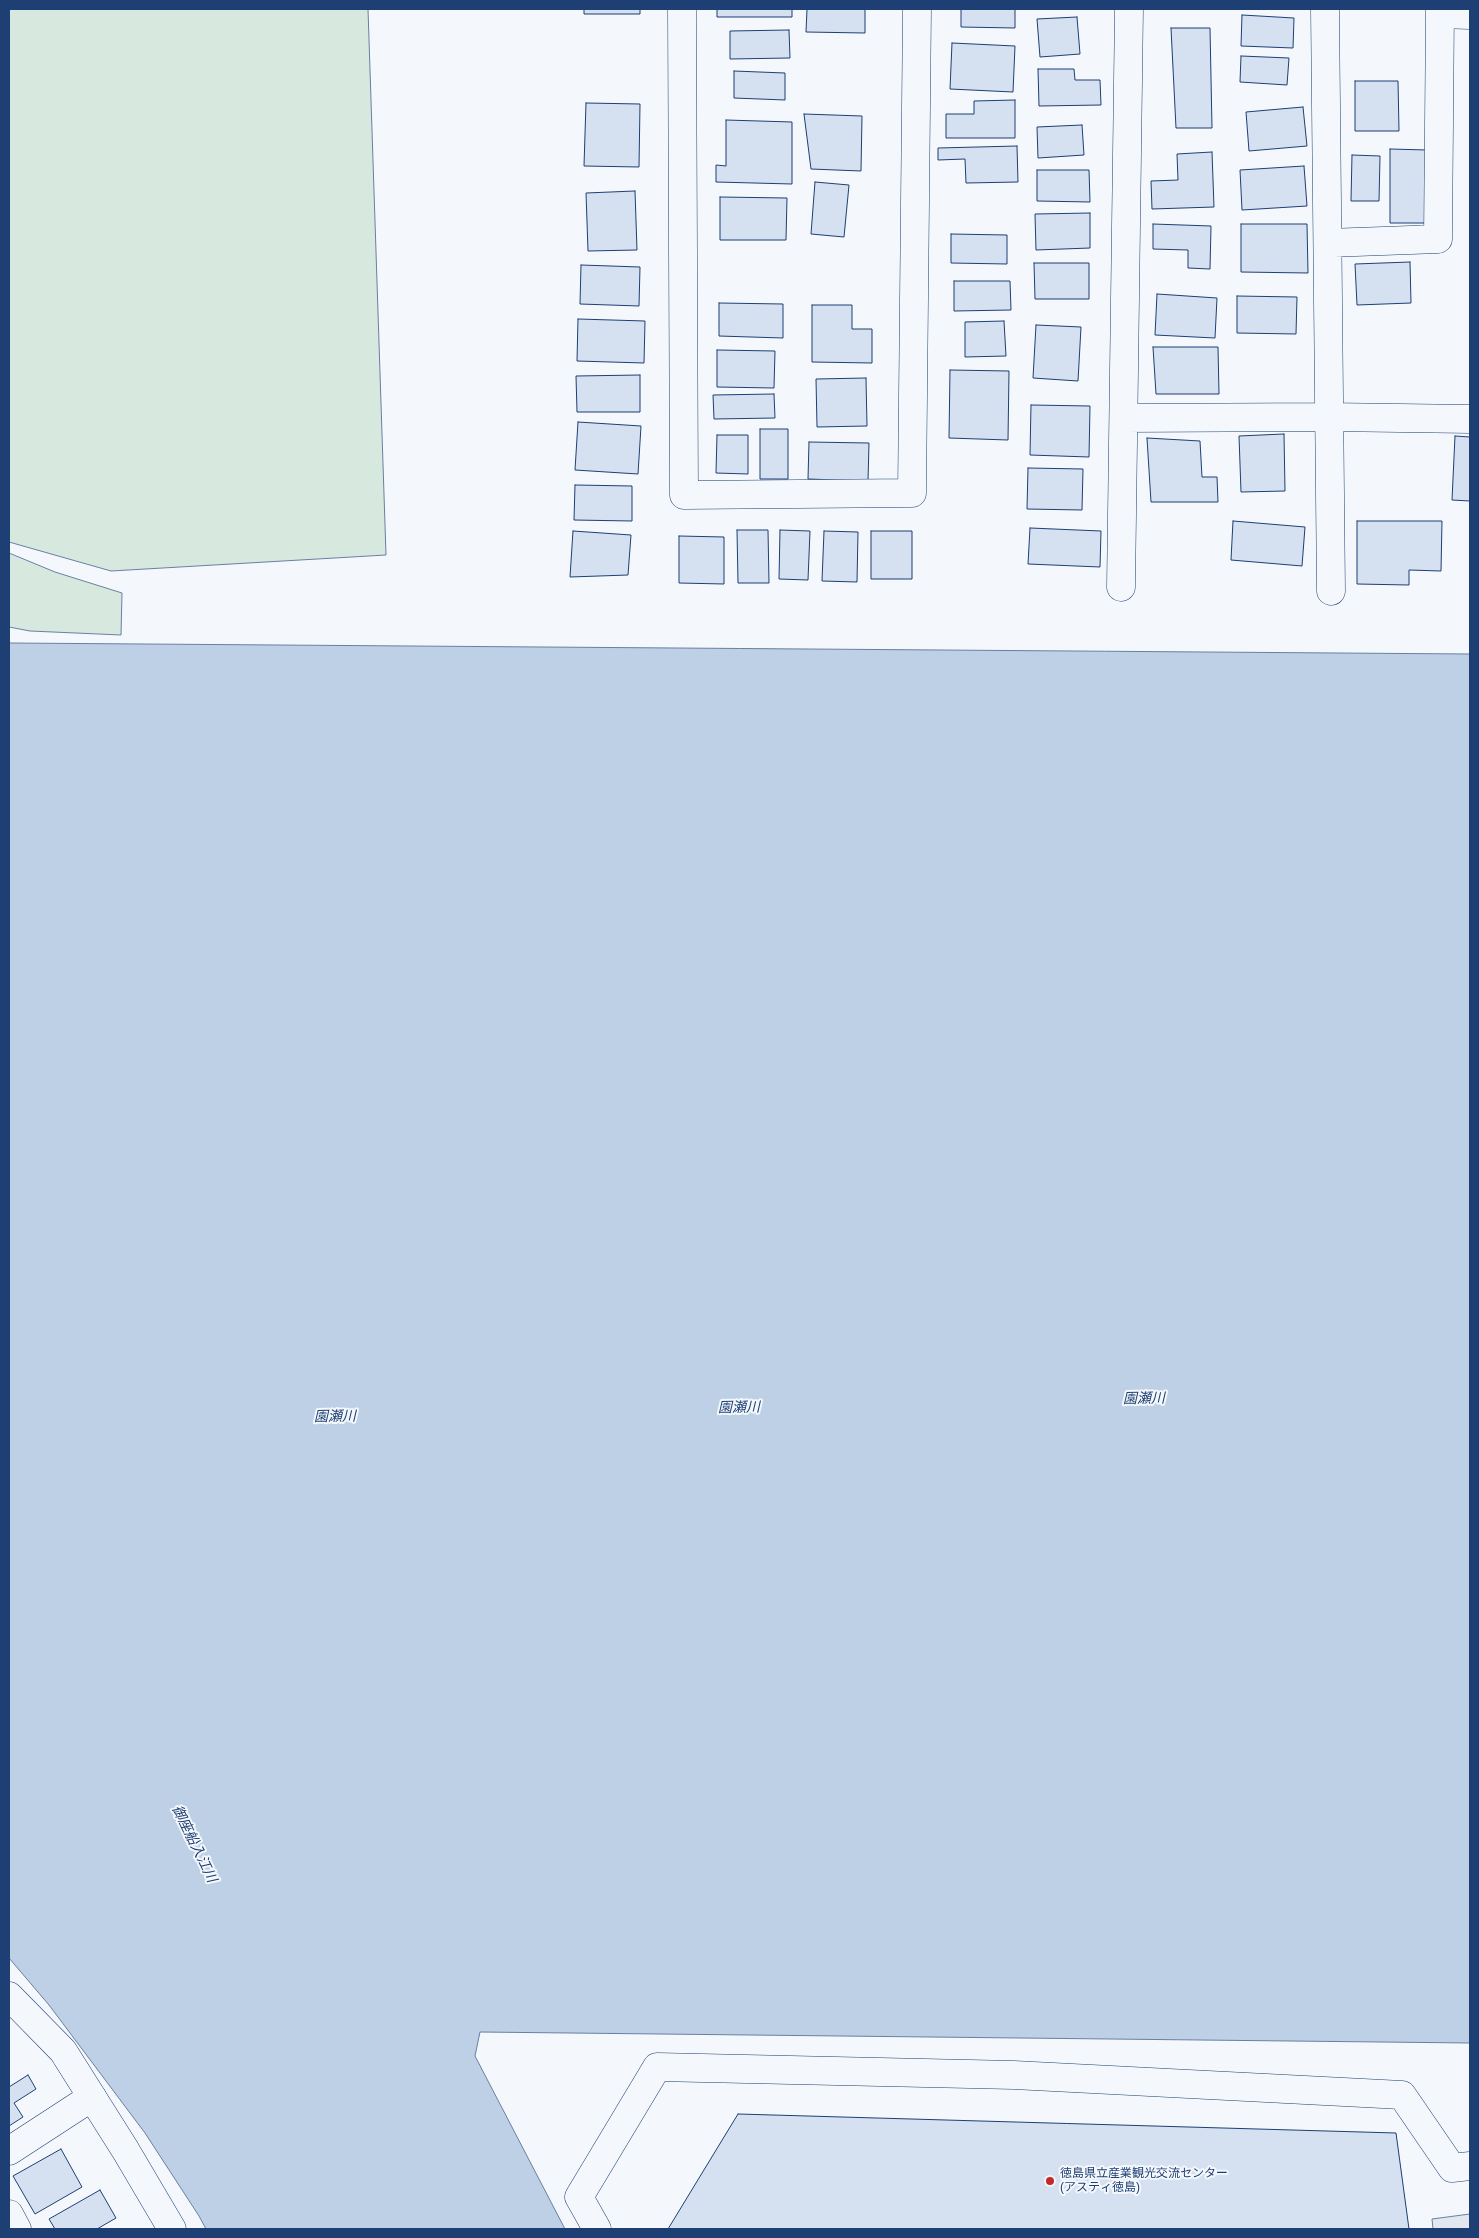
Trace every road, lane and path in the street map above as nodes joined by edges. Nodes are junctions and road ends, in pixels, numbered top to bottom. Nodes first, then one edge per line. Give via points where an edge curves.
1 (682, 9) edge
2 (917, 9) edge
3 (1129, 9) edge
4 (1325, 9) edge
5 (1440, 12) edge
6 (1470, 15) edge
7 (1328, 243) junction
8 (1329, 416) junction
9 (1124, 418) junction
10 (1470, 419) edge
11 (1121, 587) dead end
12 (1331, 591) dead end
13 (9, 1996) edge
14 (92, 2097) junction
15 (9, 2151) edge
16 (1470, 2166) edge
17 (9, 2214) edge
18 (17, 2229) edge
19 (172, 2229) edge
20 (597, 2229) edge

1 - 2 street via 684,495 912,493
3 - 9 street
4 - 7 street
5 - 6 street
5 - 7 street via 1438,239
7 - 8 street
8 - 9 street
8 - 10 street
8 - 12 street
9 - 11 street
13 - 14 street via 63,2050
14 - 15 street
14 - 19 street
16 - 20 street via 1452,2168 1402,2095 1014,2075 657,2066 579,2197
17 - 18 street

